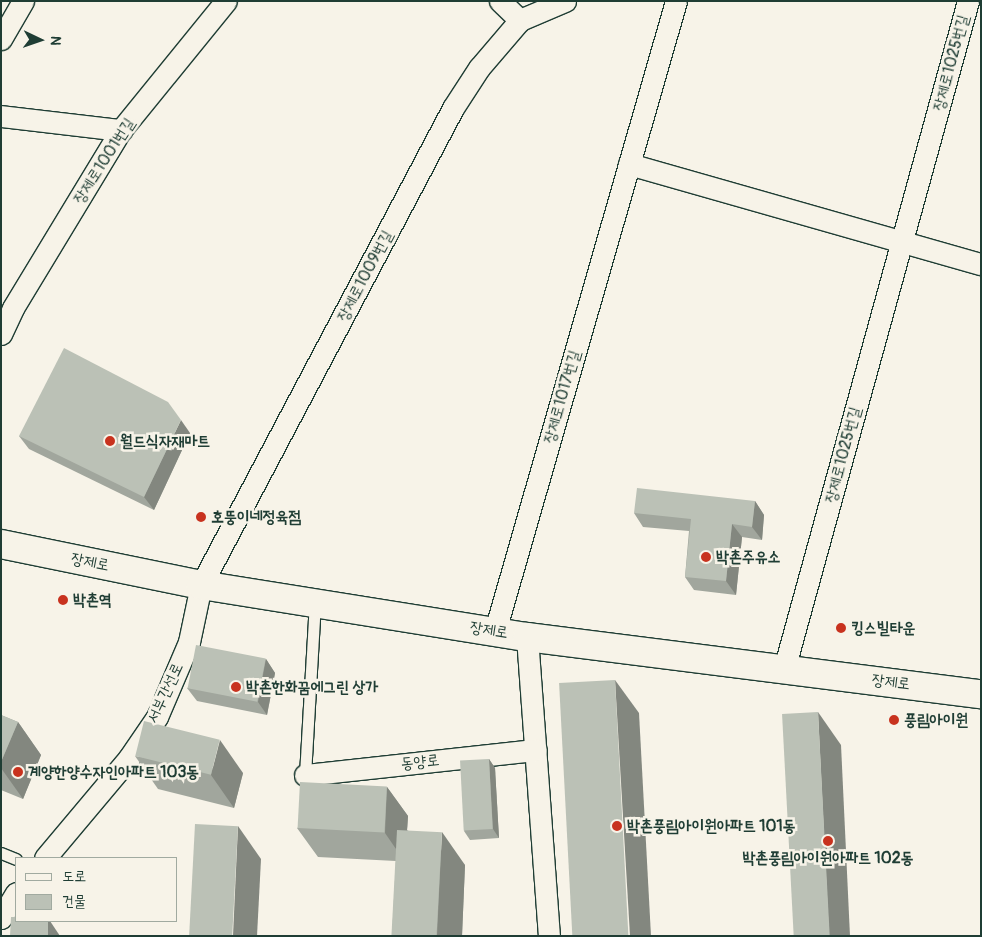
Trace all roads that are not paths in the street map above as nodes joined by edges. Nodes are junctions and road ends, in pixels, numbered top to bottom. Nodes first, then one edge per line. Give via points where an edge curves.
1 (23, 1) edge
2 (226, 1) edge
3 (500, 1) edge
4 (565, 1) edge
5 (676, 1) edge
6 (968, 1) edge
7 (520, 20) junction
8 (1, 39) edge
9 (1, 116) edge
10 (121, 130) junction
11 (630, 164) junction
12 (902, 242) junction
13 (981, 264) edge
14 (1, 334) edge
15 (1, 544) edge
16 (201, 584) junction
17 (315, 602) junction
18 (495, 631) junction
19 (527, 636) junction
20 (784, 669) junction
21 (981, 694) edge
22 (536, 750) junction
23 (305, 775) joint
24 (1, 853) edge
25 (46, 857) edge
26 (15, 859) edge
27 (15, 895) edge
28 (1, 918) edge
29 (549, 936) edge

1 - 8 street
2 - 10 street, 장제로1001번길
3 - 7 street
4 - 7 street, 장제로1009번길
5 - 11 street, 장제로1017번길
6 - 12 street, 장제로1025번길
7 - 16 street, 장제로1009번길 via 479,68 454,108
9 - 10 street
10 - 14 street, 장제로1001번길 via 13,308
11 - 12 street
11 - 18 street, 장제로1017번길
12 - 13 street
12 - 20 street, 장제로1025번길
15 - 16 main road, 장제로
16 - 17 main road, 장제로
16 - 25 street, 서부간선로 via 189,642 156,717 129,758
17 - 18 main road, 장제로
17 - 23 lane
18 - 19 main road, 장제로
19 - 20 main road, 장제로
19 - 22 street
20 - 21 main road, 장제로
22 - 23 street, 동양로
22 - 29 street
24 - 26 lane
27 - 28 street

